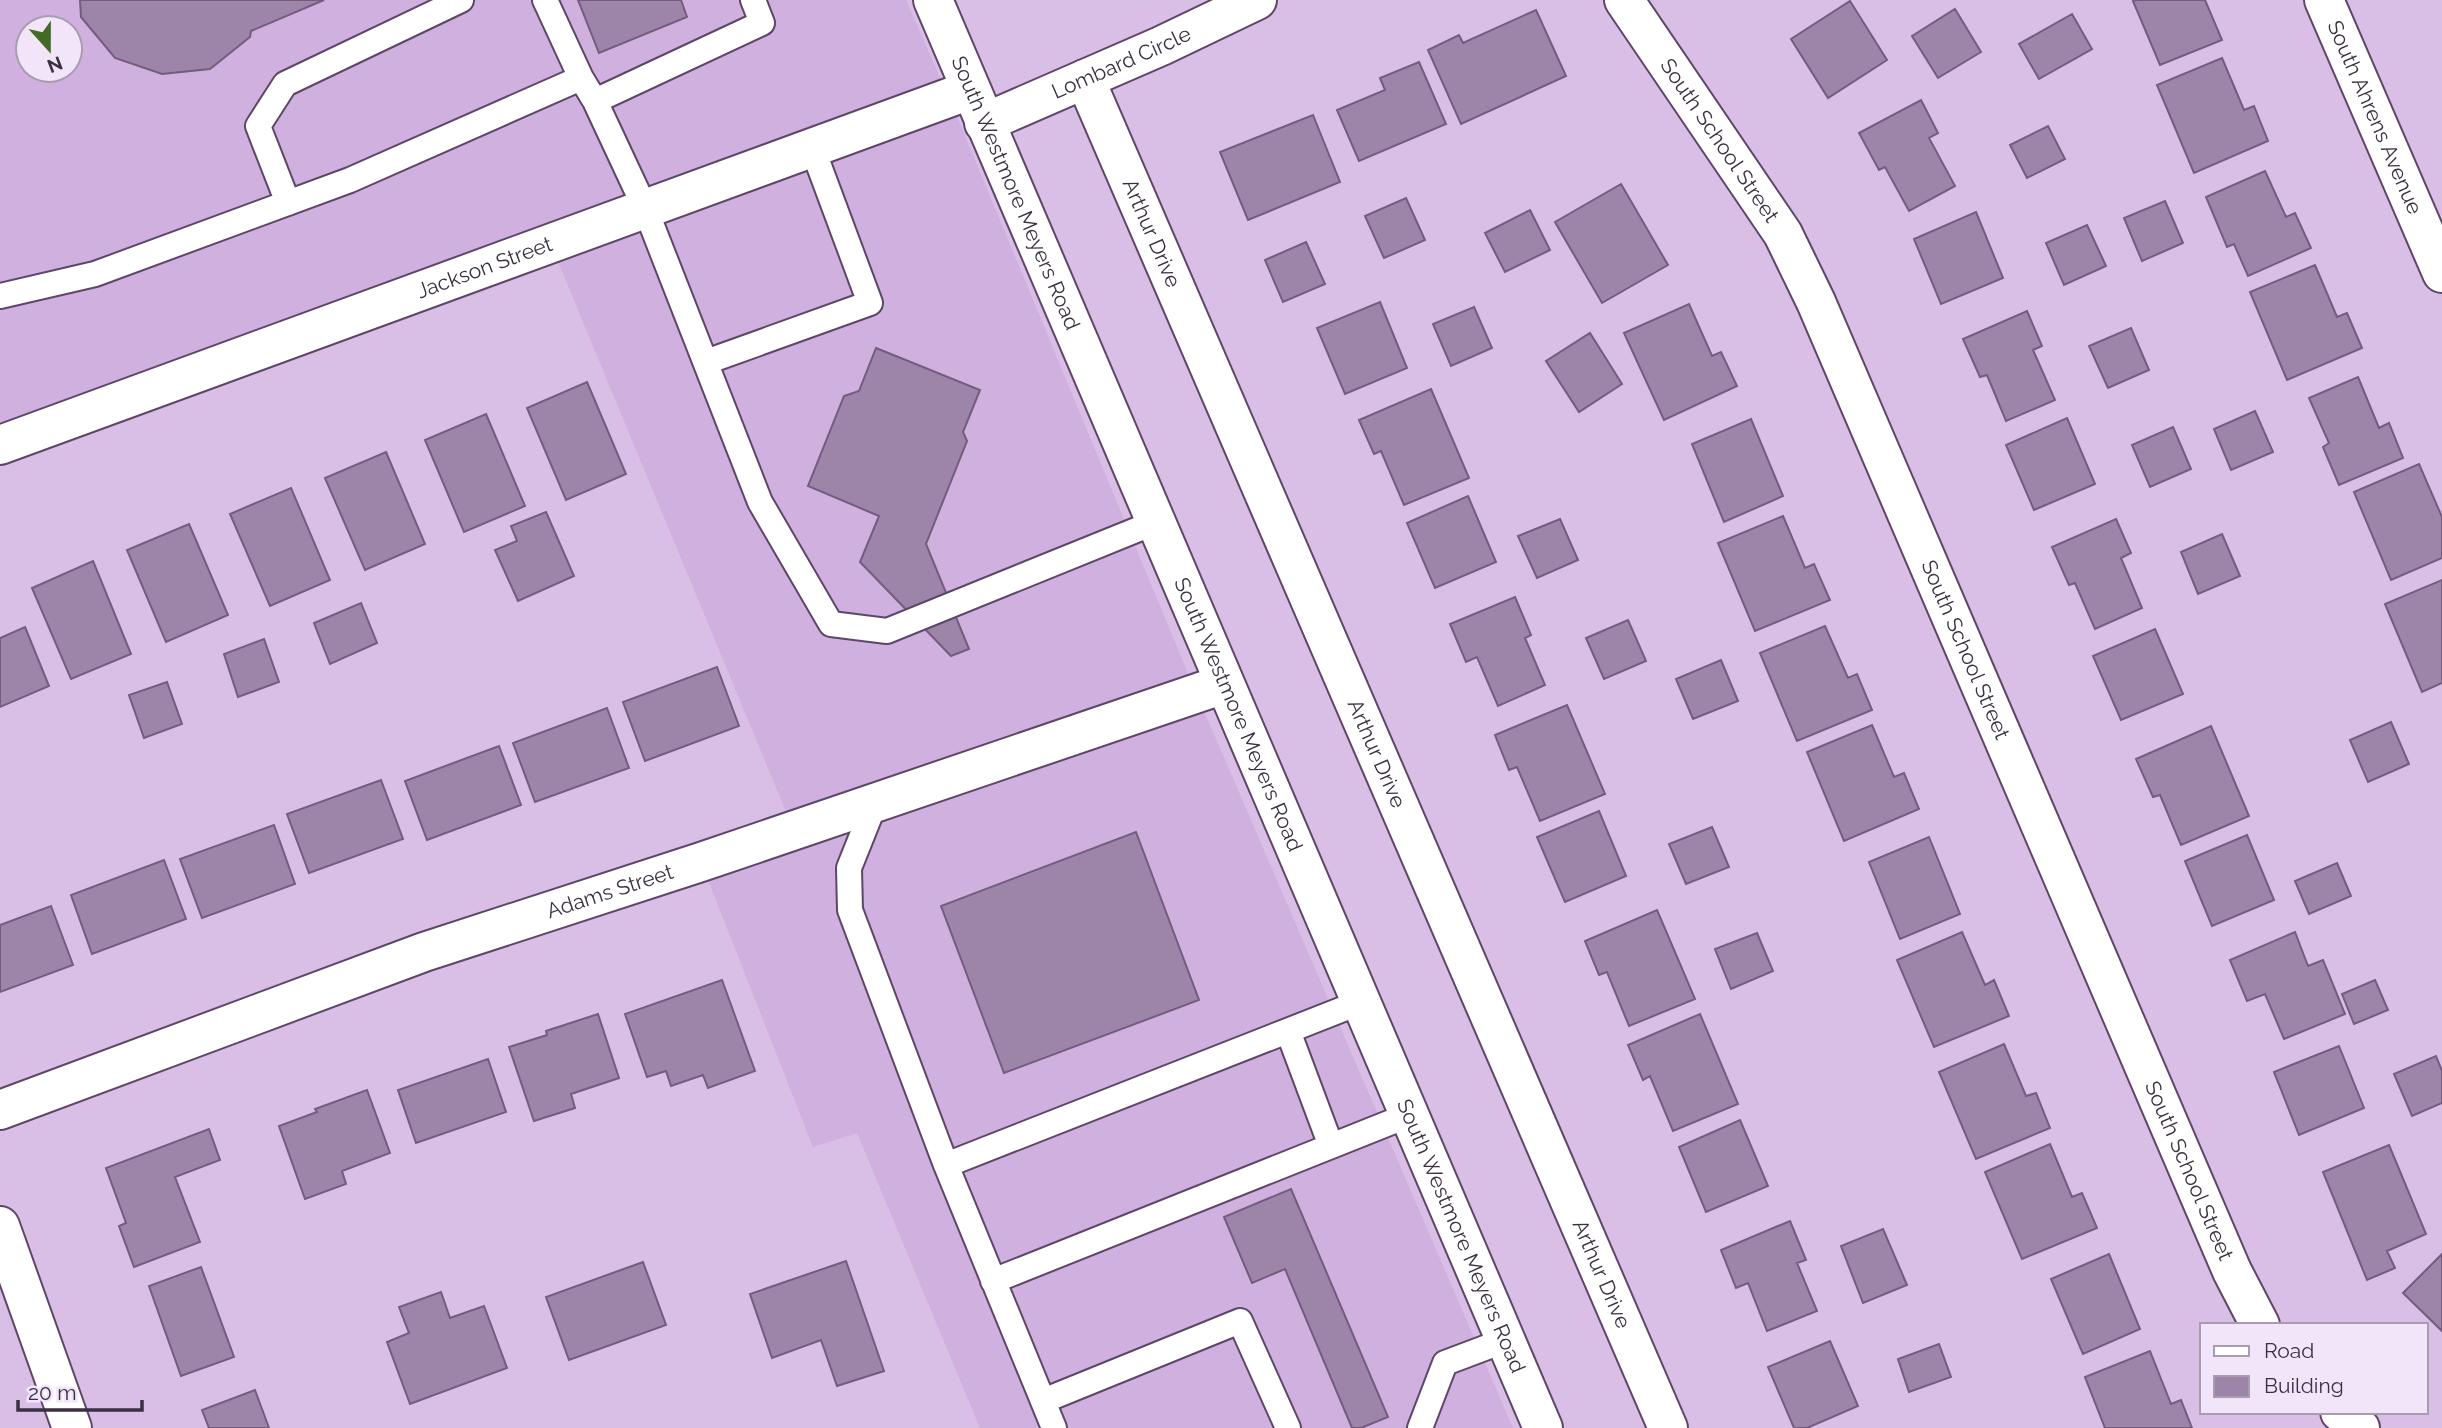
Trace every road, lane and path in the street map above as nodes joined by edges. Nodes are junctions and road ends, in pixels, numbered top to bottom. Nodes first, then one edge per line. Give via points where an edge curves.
1 (461, 0) edge
2 (545, 0) edge
3 (753, 0) edge
4 (933, 0) edge
5 (1257, 0) edge
6 (1624, 0) edge
7 (2324, 0) edge
8 (581, 78) junction
9 (1085, 79) junction
10 (595, 101) junction
11 (977, 106) junction
12 (813, 147) junction
13 (288, 203) junction
14 (645, 208) junction
15 (2442, 273) edge
16 (0, 296) edge
17 (706, 362) junction
18 (0, 444) edge
19 (1156, 523) junction
20 (1224, 684) junction
21 (876, 803) junction
22 (1361, 1002) junction
23 (1288, 1031) junction
24 (0, 1110) edge
25 (1409, 1115) junction
26 (1331, 1146) junction
27 (946, 1165) junction
28 (0, 1226) edge
29 (993, 1281) junction
30 (2259, 1323) edge
31 (1506, 1340) junction
32 (1043, 1401) junction
33 (2342, 1414) edge
34 (1285, 1427) edge
35 (72, 1428) edge
36 (1054, 1428) edge
37 (1420, 1428) edge
38 (1543, 1428) edge
39 (1668, 1428) edge
40 (2360, 1428) edge

1 - 13 lane via 285,84 258,126
2 - 8 lane
3 - 10 lane via 762,23
4 - 11 street, South Westmore Meyers Road
5 - 9 street, Lombard Circle
6 - 30 street, South School Street via 1783,234 1816,302 2232,1271
7 - 15 street, South Ahrens Avenue
8 - 10 lane
8 - 13 lane
9 - 11 street, Lombard Circle
9 - 39 street, Arthur Drive
10 - 14 lane
11 - 12 street, Jackson Street
11 - 19 street, South Westmore Meyers Road
12 - 14 street, Jackson Street
12 - 17 lane via 870,303
13 - 16 lane via 95,274
14 - 17 lane
14 - 18 street, Jackson Street
17 - 19 lane via 760,502 831,624 887,631
19 - 20 street, South Westmore Meyers Road
20 - 21 street, Adams Street
20 - 22 street, South Westmore Meyers Road
21 - 24 street, Adams Street via 425,951
21 - 27 lane via 849,868 850,910
22 - 23 lane
22 - 25 street, South Westmore Meyers Road
23 - 26 lane
23 - 27 lane
25 - 26 lane
25 - 31 street, South Westmore Meyers Road
26 - 29 lane
27 - 29 lane
28 - 35 street
29 - 32 lane
31 - 37 lane via 1445,1363
31 - 38 street, South Westmore Meyers Road
32 - 34 lane via 1240,1321
32 - 36 lane
33 - 40 street

